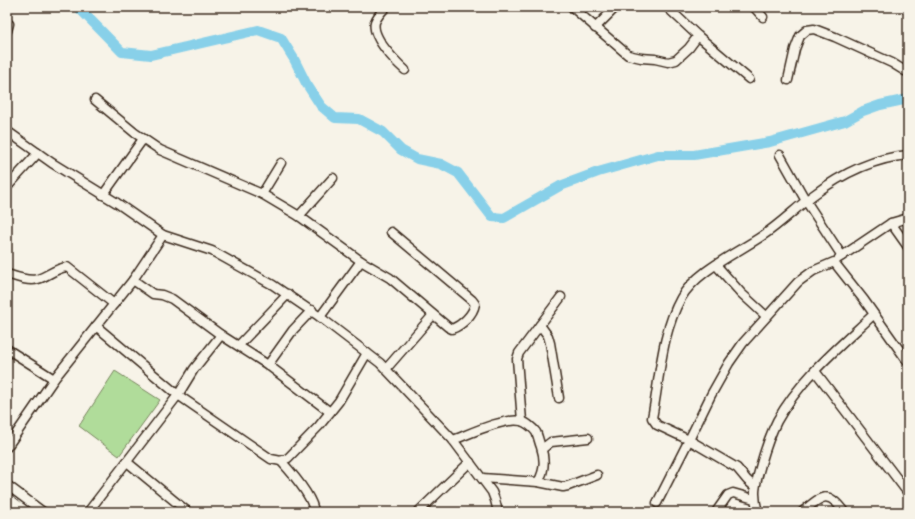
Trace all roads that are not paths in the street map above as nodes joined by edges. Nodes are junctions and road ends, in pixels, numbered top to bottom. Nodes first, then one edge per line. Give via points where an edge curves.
1 (386, 7) edge
2 (572, 7) edge
3 (616, 7) edge
4 (667, 7) edge
5 (754, 7) edge
6 (763, 17) dead end
7 (7, 23) edge
8 (595, 28) junction
9 (7, 31) edge
10 (698, 36) junction
11 (405, 70) dead end
12 (908, 70) edge
13 (749, 79) dead end
14 (788, 80) dead end
15 (95, 100) dead end
16 (7, 131) edge
17 (144, 139) junction
18 (38, 153) junction
19 (780, 155) dead end
20 (908, 156) edge
21 (281, 163) dead end
22 (333, 178) dead end
23 (7, 187) edge
24 (262, 194) junction
25 (103, 195) junction
26 (806, 201) junction
27 (299, 216) junction
28 (908, 218) edge
29 (891, 223) junction
30 (391, 232) dead end
31 (163, 235) junction
32 (908, 247) edge
33 (842, 256) junction
34 (361, 261) junction
35 (834, 262) junction
36 (716, 265) junction
37 (7, 274) edge
38 (133, 280) junction
39 (288, 294) junction
40 (560, 298) dead end
41 (114, 304) junction
42 (312, 310) junction
43 (433, 314) junction
44 (873, 315) junction
45 (320, 316) junction
46 (766, 316) junction
47 (540, 325) junction
48 (96, 326) junction
49 (221, 335) junction
50 (239, 345) junction
51 (7, 350) edge
52 (367, 353) junction
53 (908, 362) edge
54 (268, 365) junction
55 (386, 369) junction
56 (815, 371) junction
57 (54, 379) junction
58 (178, 395) junction
59 (559, 398) dead end
60 (330, 412) junction
61 (522, 421) junction
62 (588, 438) dead end
63 (452, 440) junction
64 (689, 440) junction
65 (8, 442) edge
66 (542, 450) junction
67 (281, 461) junction
68 (127, 462) junction
69 (470, 462) junction
70 (596, 475) dead end
71 (482, 478) junction
72 (538, 482) junction
73 (7, 485) edge
74 (755, 487) junction
75 (908, 493) edge
76 (754, 499) junction
77 (657, 503) dead end
78 (43, 512) edge
79 (88, 512) edge
80 (188, 512) edge
81 (314, 512) edge
82 (418, 512) edge
83 (498, 512) edge
84 (716, 512) edge
85 (758, 512) edge
86 (802, 512) edge
87 (844, 512) edge

1 - 11 street via 375,22 374,30 394,60
2 - 8 street
3 - 8 street
4 - 10 street
5 - 6 street
7 - 9 street
8 - 10 street via 628,55 668,62 682,55
10 - 13 street
12 - 14 street via 814,29 807,30 800,36
15 - 17 street
16 - 18 street
17 - 24 street via 160,150
17 - 25 street
18 - 23 street
18 - 25 street
19 - 26 street
20 - 26 street via 895,156 852,171
21 - 24 street
22 - 27 street
24 - 27 street
25 - 31 street
26 - 33 street
26 - 36 street via 764,235
27 - 34 street
28 - 29 street
29 - 32 street
29 - 33 street
30 - 43 street via 475,304 467,318 452,329
31 - 38 street
31 - 39 street via 212,251
33 - 35 street
34 - 43 street via 390,278
34 - 45 street
35 - 44 street
35 - 46 street via 813,270
36 - 46 street
36 - 64 street via 693,283 678,304 665,341 652,418 658,426
37 - 41 street via 37,280 67,266
38 - 41 street
38 - 49 street via 153,294 172,299
39 - 42 street
39 - 50 street
40 - 47 street
41 - 48 street
42 - 45 street
42 - 54 street via 293,330
43 - 55 street
44 - 53 street
44 - 56 street
45 - 52 street
46 - 64 street via 729,363
47 - 59 street via 550,343
47 - 61 street via 517,359
48 - 57 street
48 - 58 street
49 - 50 street
49 - 58 street via 194,369
50 - 54 street
51 - 57 street
52 - 55 street
52 - 60 street
54 - 60 street
55 - 63 street
56 - 74 street via 778,421
56 - 75 street
57 - 65 street
58 - 67 street via 271,459
58 - 68 street
60 - 67 street via 288,458
61 - 63 street via 499,423
61 - 66 street via 536,432
62 - 66 street via 551,442
63 - 69 street
64 - 74 street via 737,468
64 - 77 street
66 - 72 street via 544,473
67 - 81 street via 308,495
68 - 79 street
68 - 80 street
69 - 71 street
69 - 82 street
70 - 72 street via 563,487
71 - 72 street
71 - 83 street via 495,500
73 - 78 street
74 - 76 street
76 - 84 street via 733,493 728,495
76 - 85 street
86 - 87 street via 820,498 826,497 836,502

